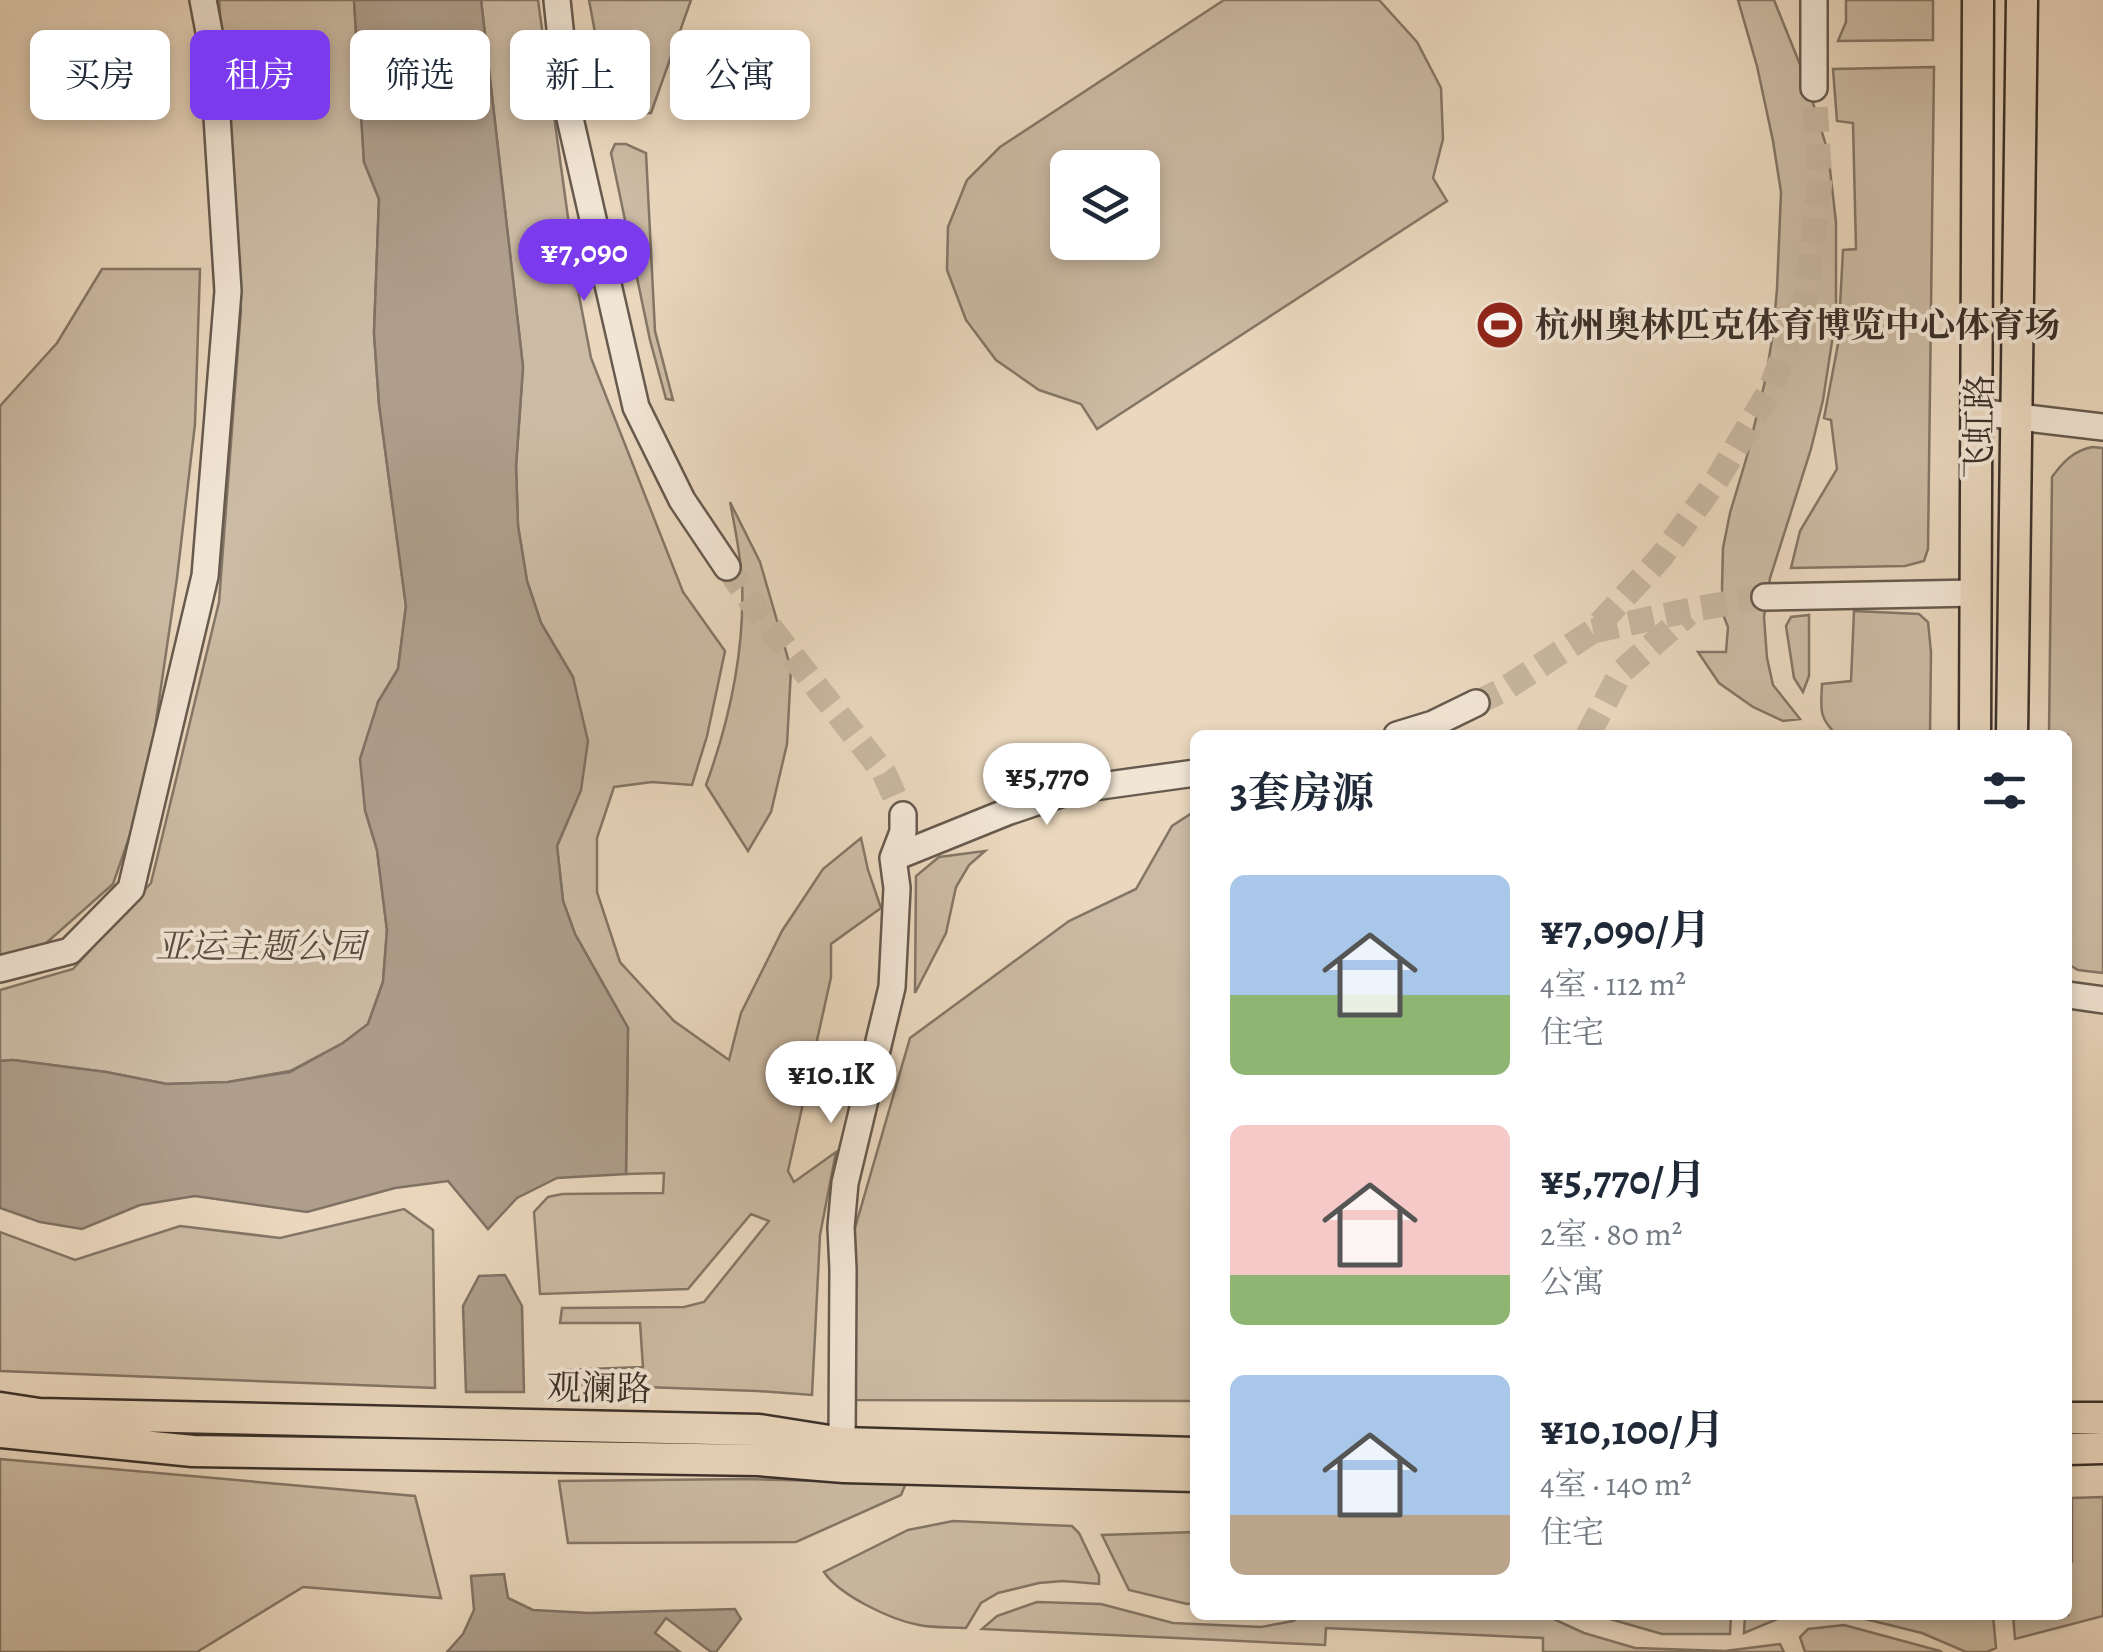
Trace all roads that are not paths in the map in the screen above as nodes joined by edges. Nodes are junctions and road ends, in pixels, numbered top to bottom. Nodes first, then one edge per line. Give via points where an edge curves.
1 (203, 0) edge
2 (557, 0) edge
3 (1814, 0) edge
4 (1978, 0) edge
5 (2022, 0) edge
6 (1814, 88) tunnel mouth
7 (1977, 412) junction
8 (2017, 416) junction
9 (2103, 427) edge
10 (727, 567) tunnel mouth
11 (1976, 593) junction
12 (1764, 597) tunnel mouth
13 (1476, 703) tunnel mouth
14 (1413, 730) edge
15 (1976, 730) edge
16 (2012, 730) edge
17 (1190, 774) edge
18 (904, 815) tunnel mouth
19 (893, 858) junction
20 (0, 969) edge
21 (2072, 996) edge
22 (2103, 1000) edge
23 (0, 1408) edge
24 (2072, 1418) edge
25 (2103, 1418) edge
26 (69, 1427) junction
27 (0, 1432) edge
28 (842, 1443) junction
29 (758, 1445) junction
30 (2103, 1448) edge
31 (2072, 1449) edge
32 (1190, 1453) edge
33 (1190, 1476) edge

1 - 20 street via 213,54 228,291 204,576 132,889 70,951
2 - 10 street via 569,114 636,407 682,500
3 - 6 street
4 - 7 main road, 飞虹路
5 - 8 main road, 飞虹路
7 - 8 street
7 - 11 main road, 飞虹路
8 - 9 street
8 - 16 main road, 飞虹路
11 - 12 street
11 - 15 main road, 飞虹路
13 - 14 street
17 - 19 street via 1072,790
18 - 19 street
19 - 28 street via 892,987 842,1212
21 - 22 street
23 - 26 main road, 观澜路
24 - 25 main road
26 - 27 main road, 观澜路
26 - 29 main road, 观澜路
28 - 29 main road, 观澜路
28 - 32 main road, 观澜路
29 - 33 main road, 观澜路 via 844,1468
30 - 31 main road

